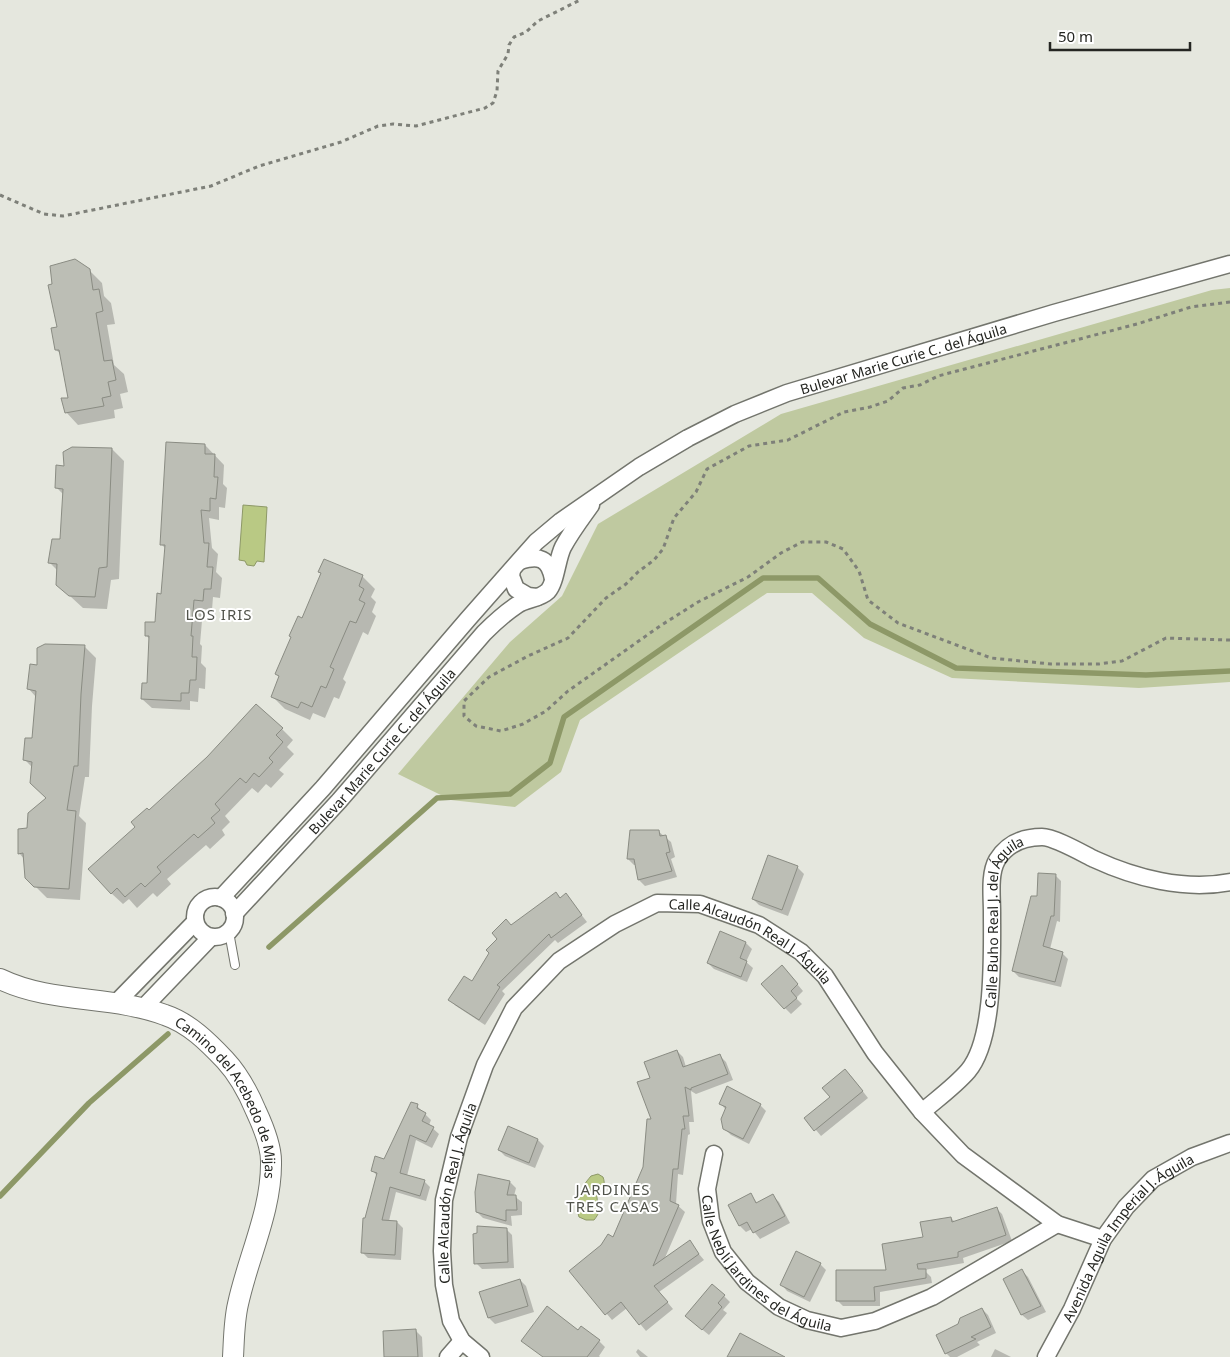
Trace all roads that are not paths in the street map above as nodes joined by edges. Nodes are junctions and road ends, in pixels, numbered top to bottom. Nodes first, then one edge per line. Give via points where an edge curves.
1 (1230, 264) edge
2 (597, 498) junction
3 (516, 565) junction
4 (553, 579) junction
5 (537, 597) junction
6 (1230, 882) edge
7 (220, 898) junction
8 (234, 914) junction
9 (195, 922) junction
10 (229, 932) junction
11 (211, 937) junction
12 (235, 965) dead end
13 (0, 979) edge
14 (117, 1002) junction
15 (143, 1008) junction
16 (922, 1112) junction
17 (1230, 1143) edge
18 (714, 1154) dead end
19 (1056, 1224) junction
20 (1103, 1239) junction
21 (462, 1341) junction
22 (233, 1357) edge
23 (448, 1357) edge
24 (481, 1357) edge
25 (1046, 1357) edge

1 - 2 street, Bulevar Marie Curie C. del Águila via 787,393 688,438 639,467
2 - 3 street, Bulevar Marie Curie C. del Águila via 561,521
2 - 4 street, Bulevar Marie Curie C. del Águila via 562,548
3 - 4 street via 535,558 542,560 551,569
3 - 5 street via 511,576 516,589
3 - 7 street, Bulevar Marie Curie C. del Águila via 323,788
4 - 5 street, Bulevar Marie Curie C. del Águila via 549,590
5 - 8 street, Bulevar Marie Curie C. del Águila via 518,604 484,633 339,801
6 - 16 street, Calle Buho Real J. del Águila via 1212,886 1169,883 1114,868 1044,837 1024,838 1007,847 996,862 992,880 988,1014 980,1048 968,1071
7 - 8 street via 232,906
7 - 9 street via 201,902
8 - 10 street
9 - 11 street via 200,931
9 - 14 street
10 - 11 street
10 - 12 lane
11 - 15 street
13 - 14 street, Camino del Acebedo de Mijas via 41,994
14 - 15 street, Camino del Acebedo de Mijas
15 - 22 street, Camino del Acebedo de Mijas via 167,1015 191,1028 212,1046 236,1072 264,1129 271,1160 270,1188 237,1306
16 - 19 street, Calle Alcaudón Real J. Águila via 963,1155
16 - 21 street, Calle Alcaudón Real J. Águila via 875,1053 825,976 800,952 759,925 700,904 657,903 615,924 559,961 514,1008 485,1065 459,1136 444,1200 444,1285 451,1321
17 - 20 street, Avenida Aguila Imperial J. Águila via 1192,1157 1153,1179 1126,1207
18 - 19 street, Calle Neblí Jardines del Águila via 707,1189 711,1220 723,1252 748,1282 779,1307 807,1320 841,1328 875,1321 932,1297
19 - 20 street, Calle Alcaudón Real J. Águila
20 - 25 street, Avenida Aguila Imperial J. Águila via 1072,1309
21 - 23 street
21 - 24 street, Calle Alcaudón Real J. Águila

